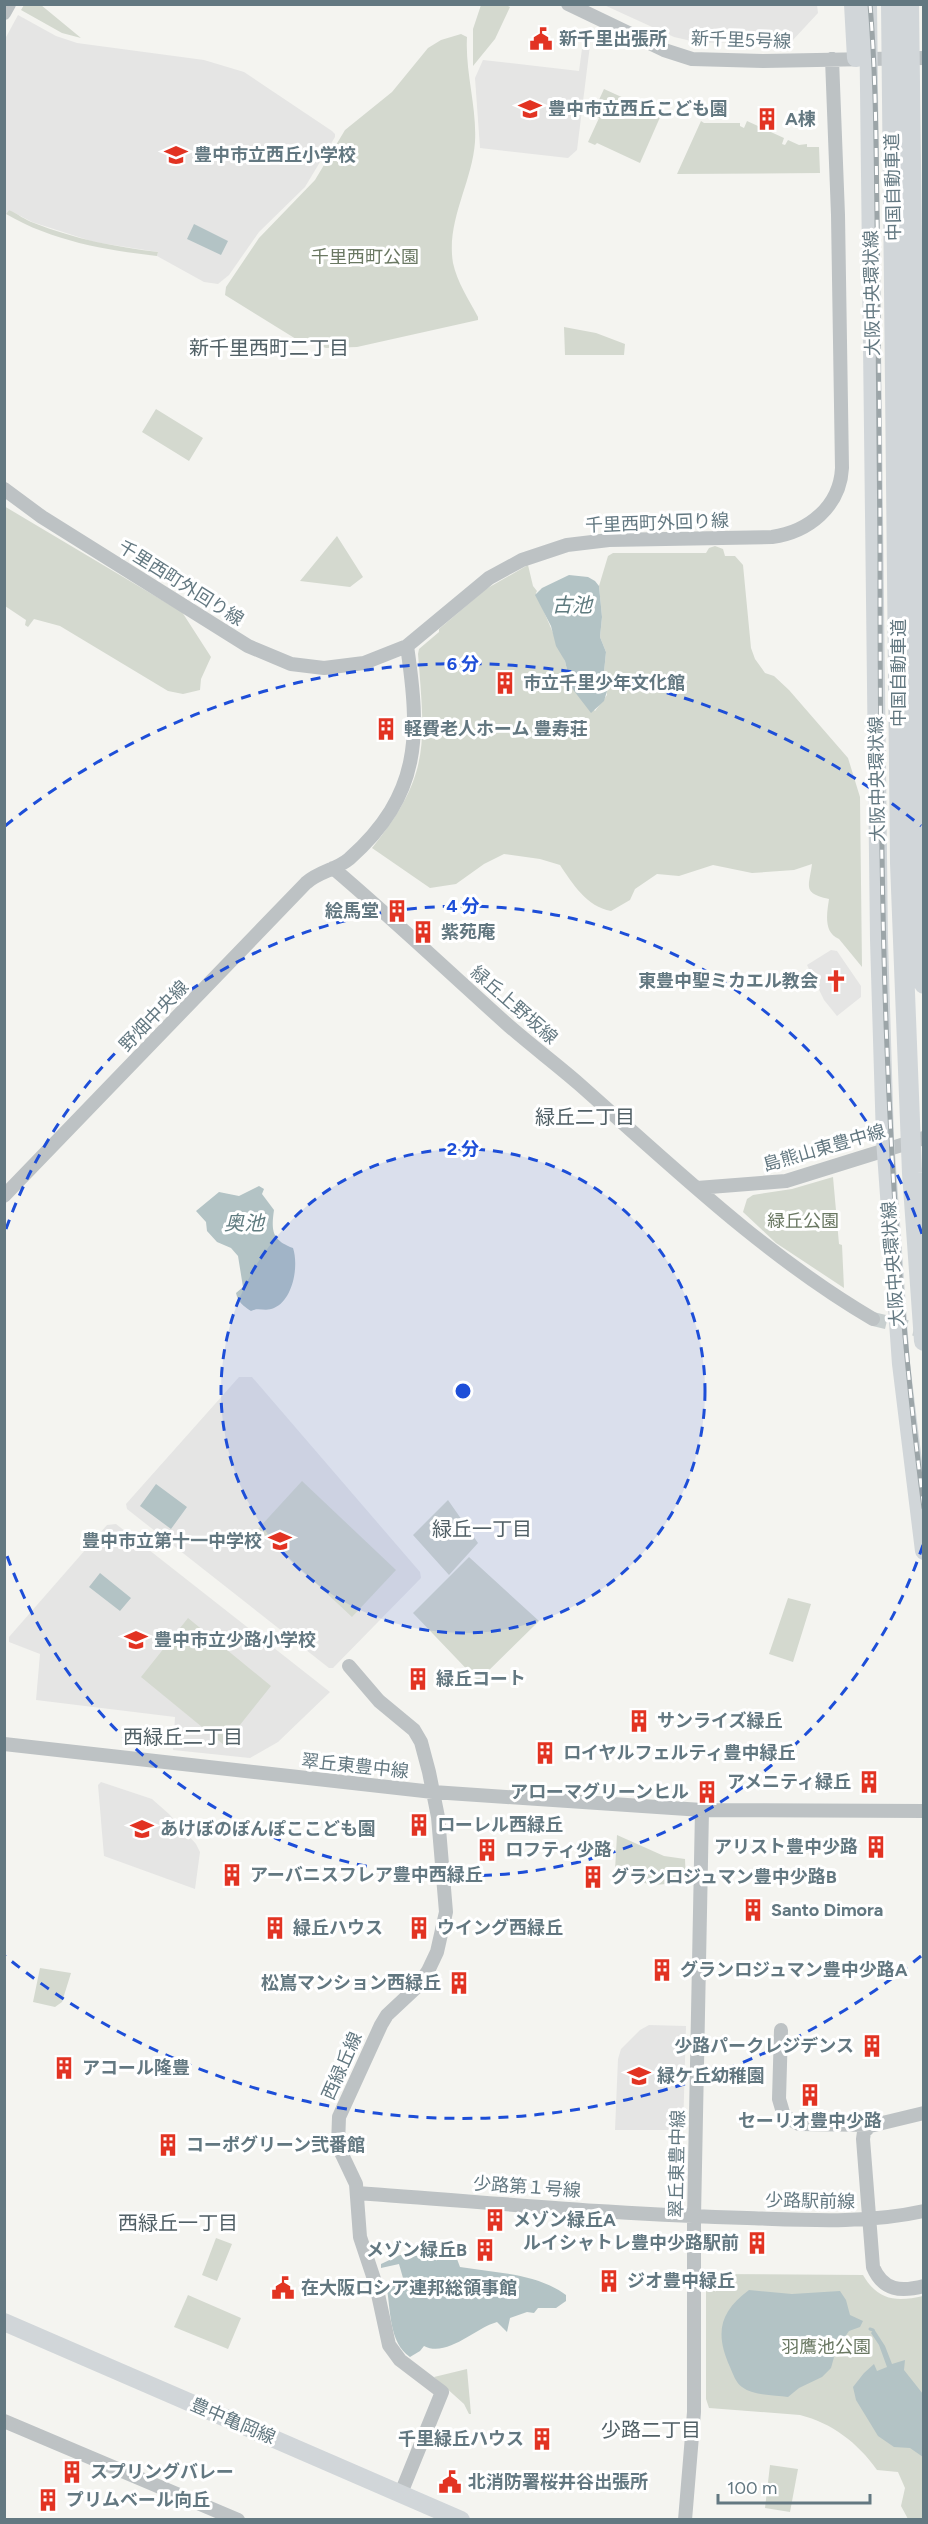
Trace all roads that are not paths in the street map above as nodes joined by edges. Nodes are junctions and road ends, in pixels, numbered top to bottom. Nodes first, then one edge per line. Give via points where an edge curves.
1 (9, 4) edge
2 (568, 4) edge
3 (853, 4) edge
4 (868, 4) edge
5 (891, 4) edge
6 (909, 4) edge
7 (4, 13) edge
8 (901, 41) junction
9 (862, 42) junction
10 (924, 58) edge
11 (832, 59) junction
12 (901, 74) junction
13 (4, 489) edge
14 (407, 646) junction
15 (333, 868) junction
16 (924, 984) edge
17 (924, 1138) edge
18 (891, 1148) junction
19 (698, 1188) junction
20 (5, 1193) edge
21 (873, 1319) tunnel mouth
22 (924, 1341) edge
23 (924, 1551) edge
24 (349, 1665) dead end
25 (4, 1744) edge
26 (434, 1792) junction
27 (702, 1810) junction
28 (924, 1811) edge
29 (781, 2030) dead end
30 (924, 2114) edge
31 (873, 2125) junction
32 (357, 2193) junction
33 (924, 2211) edge
34 (694, 2217) junction
35 (869, 2220) junction
36 (924, 2286) edge
37 (4, 2322) edge
38 (4, 2421) edge
39 (401, 2493) junction
40 (238, 2520) edge
41 (461, 2520) edge
42 (685, 2520) edge

1 - 7 street
2 - 11 street, 新千里5号線 via 688,58
3 - 9 main road
4 - 9 main road
5 - 8 highway, 中国自動車道
6 - 8 highway, 中国自動車道
8 - 12 highway, 中国自動車道
9 - 18 main road, 大阪中央環状線 via 862,158 871,199 879,950
10 - 11 street, 新千里5号線
11 - 14 street, 千里西町外回り線 via 842,468 840,484 826,509 806,527 772,537 609,540 540,553 489,578
12 - 16 highway, 中国自動車道
12 - 22 highway, 中国自動車道 via 900,863 912,1183
13 - 14 street, 千里西町外回り線 via 42,517 274,659 303,666 346,666 374,660
14 - 15 street via 415,721 407,778 378,828 351,857
15 - 19 street, 緑丘上野坂線
15 - 20 street, 野畑中央線 via 306,883
17 - 18 street, 島熊山東豊中線
18 - 19 street, 島熊山東豊中線 via 786,1181
18 - 23 main road, 大阪中央環状線 via 901,1364
19 - 21 street, 緑丘上野坂線 via 794,1269
24 - 26 street, 西緑丘線 via 379,1701 414,1730
25 - 26 street, 翠丘東豊中線
26 - 27 street, 翠丘東豊中線
26 - 32 street, 西緑丘線 via 446,1902 444,1926 428,1971 387,2015 339,2117 338,2146 354,2177
27 - 28 street, 翠丘東豊中線
27 - 34 street, 翠丘東豊中線
29 - 31 street via 779,2099 784,2116 799,2124
30 - 31 street
31 - 35 street via 863,2135
32 - 34 street, 少路第１号線
32 - 39 street, 西緑丘線 via 360,2237 391,2350 442,2392
33 - 35 street, 少路駅前線
34 - 35 street, 少路駅前線
34 - 42 street, 翠丘東豊中線 via 694,2412
35 - 36 street via 873,2267 880,2280 898,2290
37 - 39 main road, 豊中亀岡線
38 - 40 street
39 - 41 main road, 豊中亀岡線

